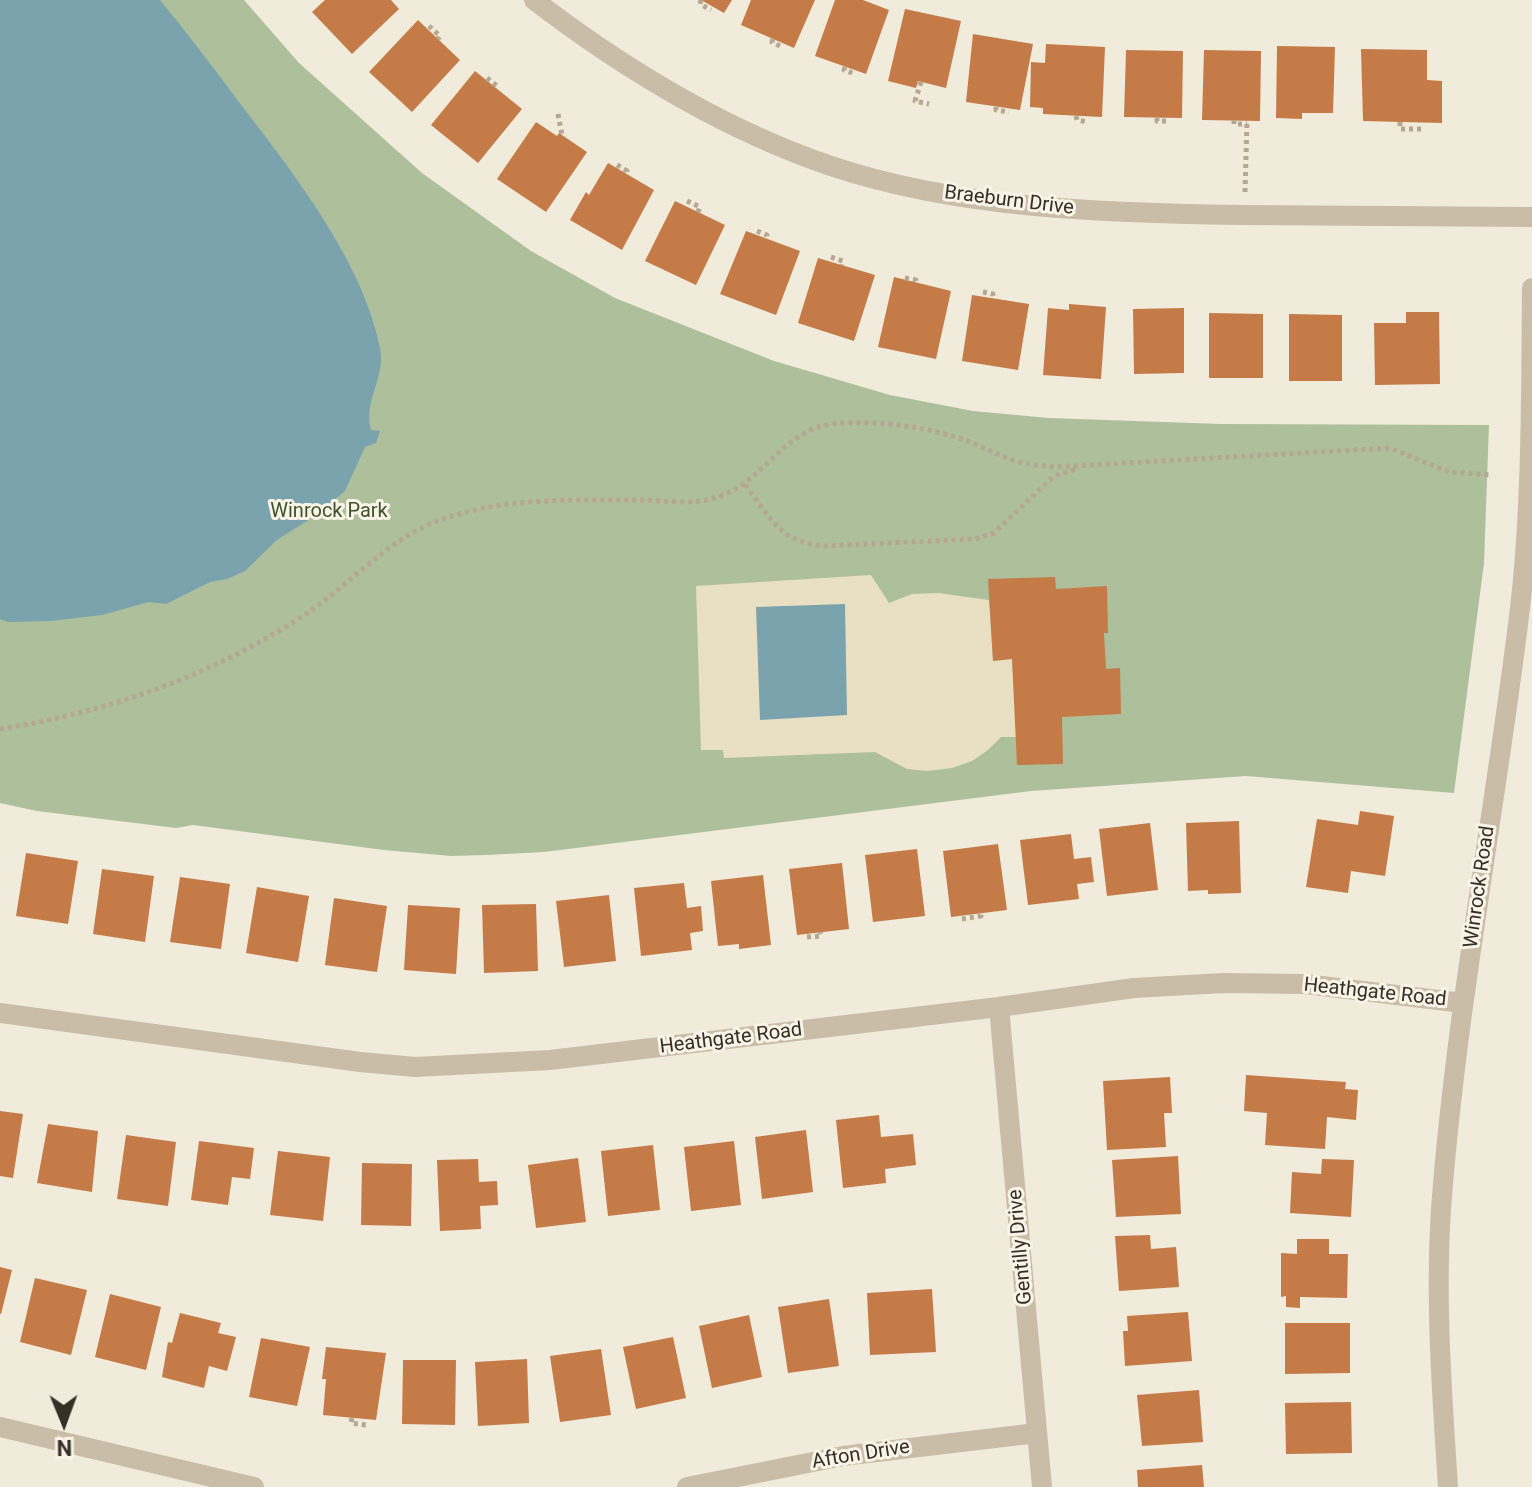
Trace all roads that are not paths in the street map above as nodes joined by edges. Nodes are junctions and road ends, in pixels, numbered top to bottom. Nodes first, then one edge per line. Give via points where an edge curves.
1 (534, 0) edge
2 (1532, 217) edge
3 (1532, 288) edge
4 (1463, 1003) junction
5 (999, 1007) junction
6 (0, 1013) edge
7 (0, 1427) edge
8 (1037, 1433) junction
9 (254, 1487) edge
10 (687, 1487) edge
11 (1042, 1487) edge
12 (1448, 1487) edge

1 - 2 street, Braeburn Drive via 659,85 739,129 832,166 936,193 1046,208
3 - 4 street, Winrock Road via 1531,437 1520,607
4 - 5 street, Heathgate Road via 1305,984 1223,983 1134,988
4 - 12 street, Winrock Road via 1441,1209 1437,1314
5 - 6 street, Heathgate Road via 550,1060 415,1067
5 - 8 street, Gentilly Drive
7 - 9 street
8 - 10 street, Afton Drive via 843,1456
8 - 11 street, Gentilly Drive

